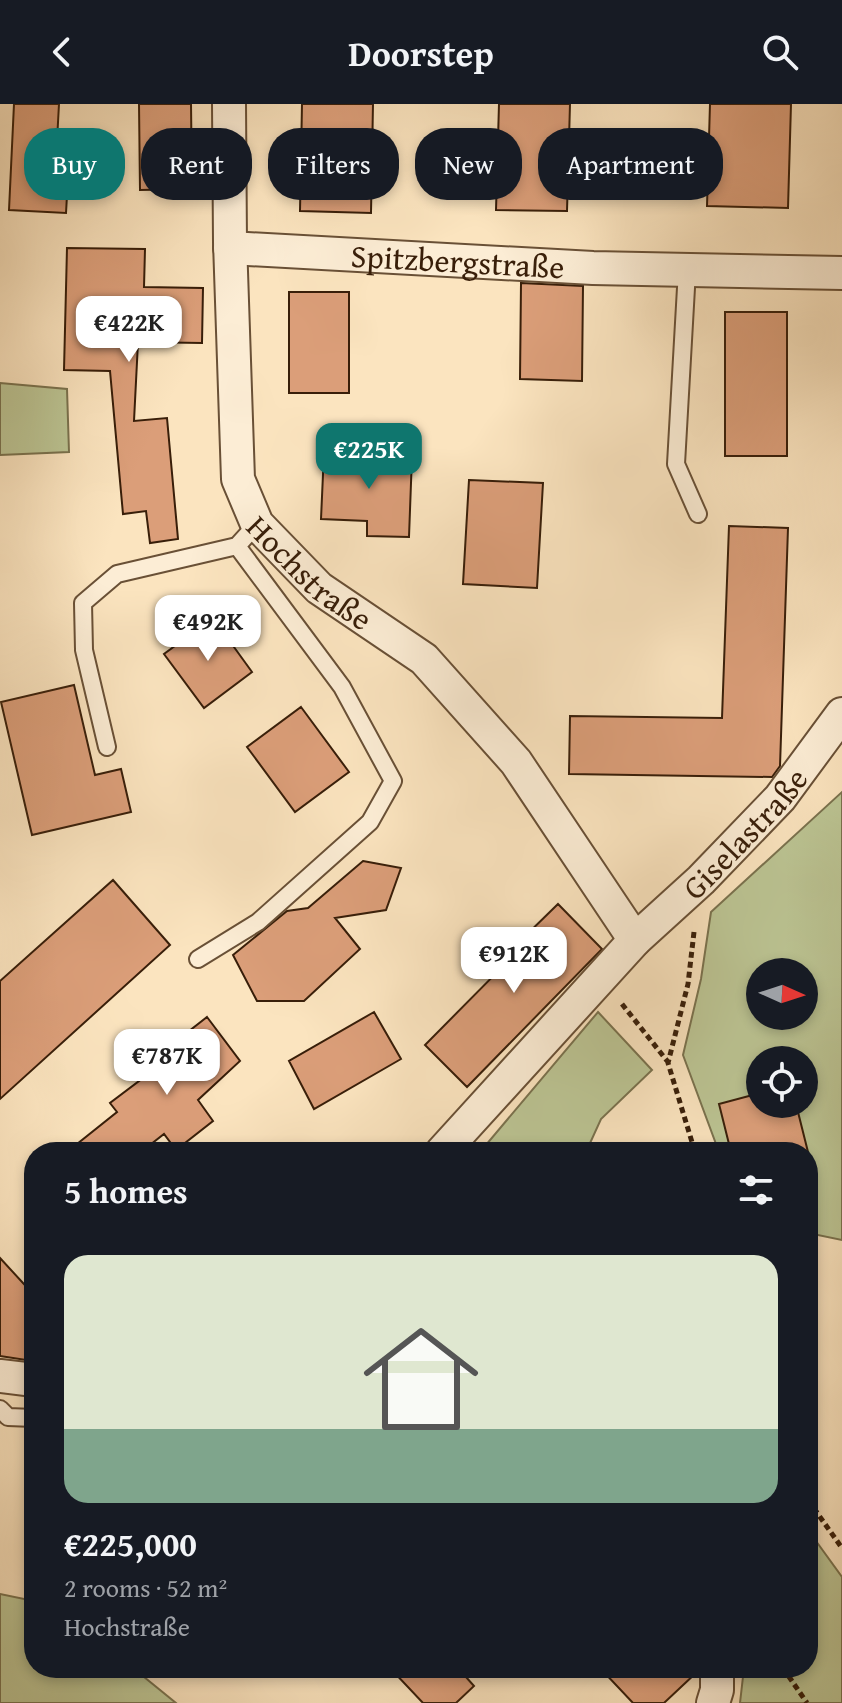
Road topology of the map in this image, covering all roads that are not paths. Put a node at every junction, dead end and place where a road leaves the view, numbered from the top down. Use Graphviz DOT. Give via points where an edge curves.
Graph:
graph roads {
  1 [pos="229,104"];
  2 [pos="230,248"];
  3 [pos="687,270"];
  4 [pos="842,273"];
  5 [pos="698,514"];
  6 [pos="247,535"];
  7 [pos="842,714"];
  8 [pos="107,747"];
  9 [pos="635,940"];
  10 [pos="198,959"];
  11 [pos="451,1142"];
  12 [pos="0,1376"];
  13 [pos="24,1379"];
  14 [pos="0,1409"];
  15 [pos="24,1418"];
  16 [pos="717,1678"];
  17 [pos="713,1703"];
  1 -- 2 [label="street, Hochstraße"];
  2 -- 3 [label="street, Spitzbergstraße"];
  2 -- 6 [label="street, Hochstraße" via="238,479"];
  3 -- 4 [label="street, Spitzbergstraße"];
  3 -- 5 [label="lane" via="676,464"];
  6 -- 8 [label="lane" via="117,574 83,603 84,650"];
  6 -- 9 [label="street, Hochstraße" via="424,659 516,762"];
  6 -- 10 [label="lane" via="342,687 393,781 370,822 258,922"];
  7 -- 9 [label="street, Giselastraße" via="780,798"];
  9 -- 11 [label="street, Giselastraße"];
  12 -- 13 [label="street"];
  14 -- 15 [label="lane" via="8,1417"];
  16 -- 17 [label="street"];
}
